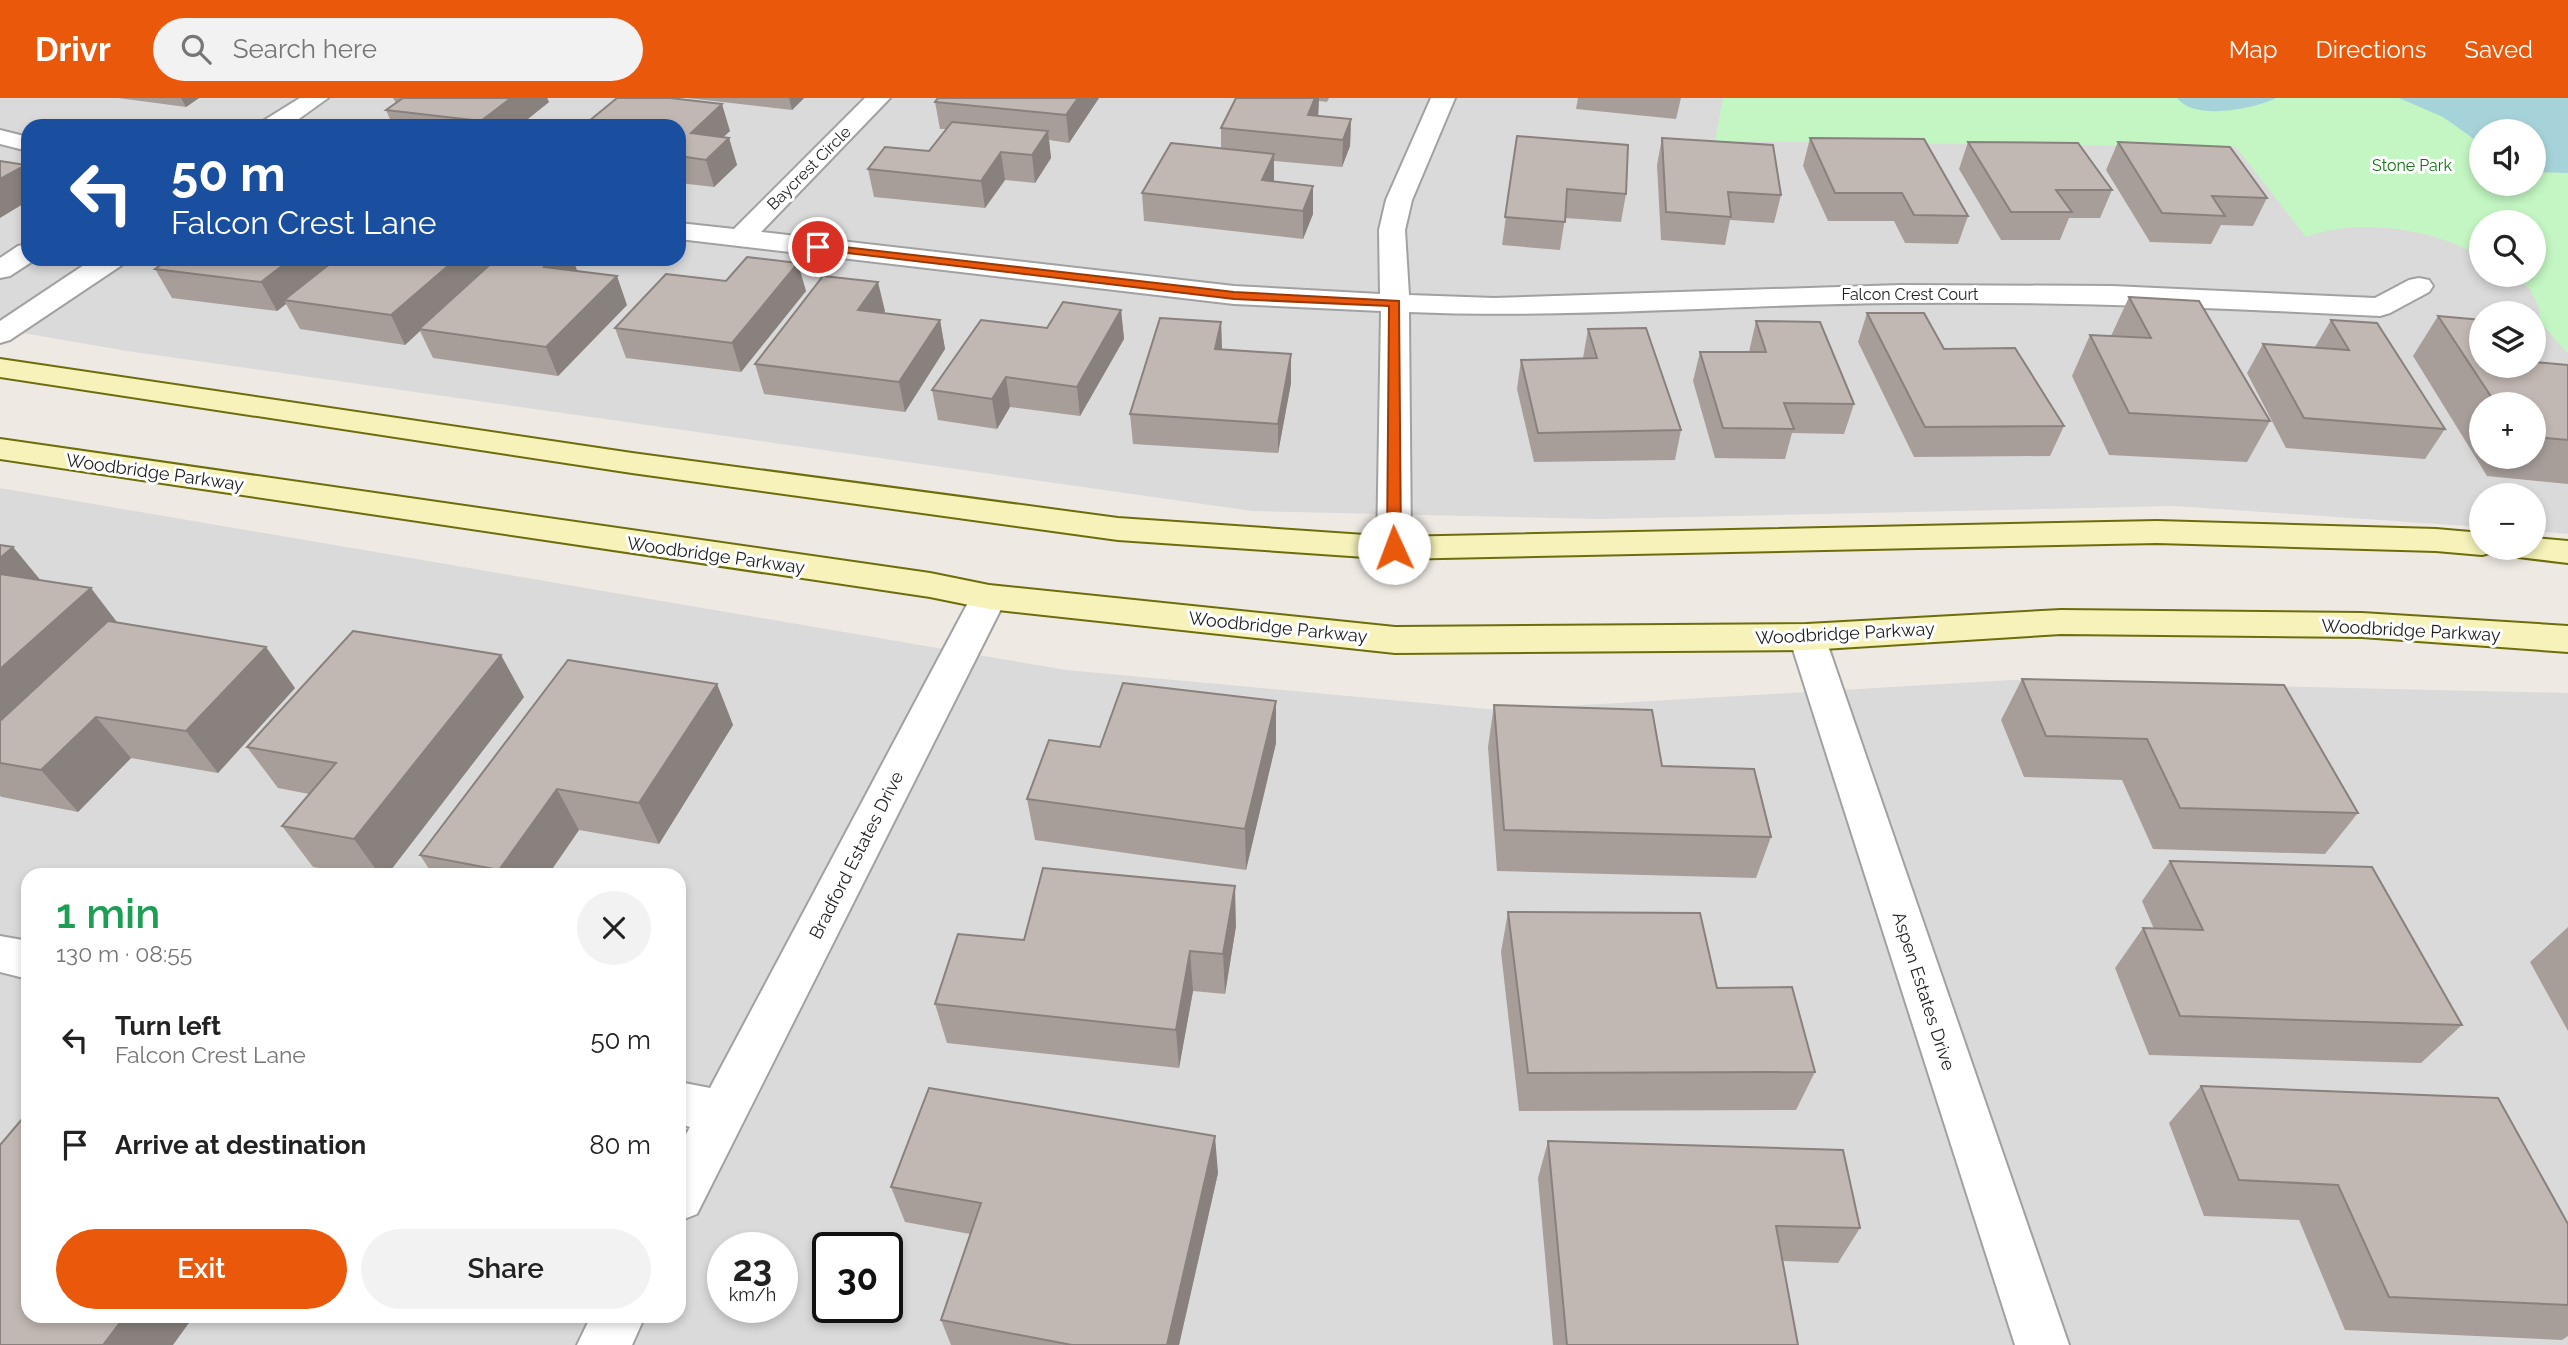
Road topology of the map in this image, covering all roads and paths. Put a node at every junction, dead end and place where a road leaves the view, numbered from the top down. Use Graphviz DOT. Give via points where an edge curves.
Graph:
graph roads {
  1 [pos="316,98"];
  2 [pos="878,98"];
  3 [pos="1443,98"];
  4 [pos="283,119"];
  5 [pos="0,137"];
  6 [pos="21,142"];
  7 [pos="686,232"];
  8 [pos="740,238"];
  9 [pos="21,256"];
  10 [pos="102,266"];
  11 [pos="0,270"];
  12 [pos="2419,286"];
  13 [pos="1395,303"];
  14 [pos="0,334"];
  15 [pos="0,368"];
  16 [pos="0,449"];
  17 [pos="2469,543"];
  18 [pos="1394,548"];
  19 [pos="2546,550"];
  20 [pos="2568,552"];
  21 [pos="989,597"];
  22 [pos="1807,637"];
  23 [pos="2568,639"];
  24 [pos="0,954"];
  25 [pos="21,958"];
  26 [pos="701,1108"];
  27 [pos="686,1169"];
  28 [pos="615,1323"];
  29 [pos="604,1345"];
  30 [pos="2042,1345"];
  1 -- 4 [label="street"];
  2 -- 8 [label="street, Baycrest Circle"];
  3 -- 13 [label="street" via="1399,200 1392,230"];
  5 -- 6 [label="street"];
  7 -- 8 [label="street, Falcon Crest Court"];
  8 -- 13 [label="street, Falcon Crest Court" via="1234,295"];
  9 -- 11 [label="street"];
  10 -- 14 [label="street"];
  12 -- 13 [label="street, Falcon Crest Court" via="2380,307 1982,294 1807,295 1494,307"];
  13 -- 18 [label="street"];
  15 -- 18 [label="main road" via="619,461 1118,529"];
  16 -- 21 [label="main road, Woodbridge Parkway"];
  17 -- 18 [label="main road" via="2157,532"];
  19 -- 20 [label="main road"];
  21 -- 22 [label="main road, Woodbridge Parkway" via="1395,640"];
  21 -- 26 [label="street, Bradford Estates Drive"];
  22 -- 23 [label="main road, Woodbridge Parkway" via="2061,622 2362,625"];
  22 -- 30 [label="street, Aspen Estates Drive"];
  24 -- 25 [label="street"];
  26 -- 27 [label="street, Bradford Estates Drive"];
  28 -- 29 [label="street"];
}
